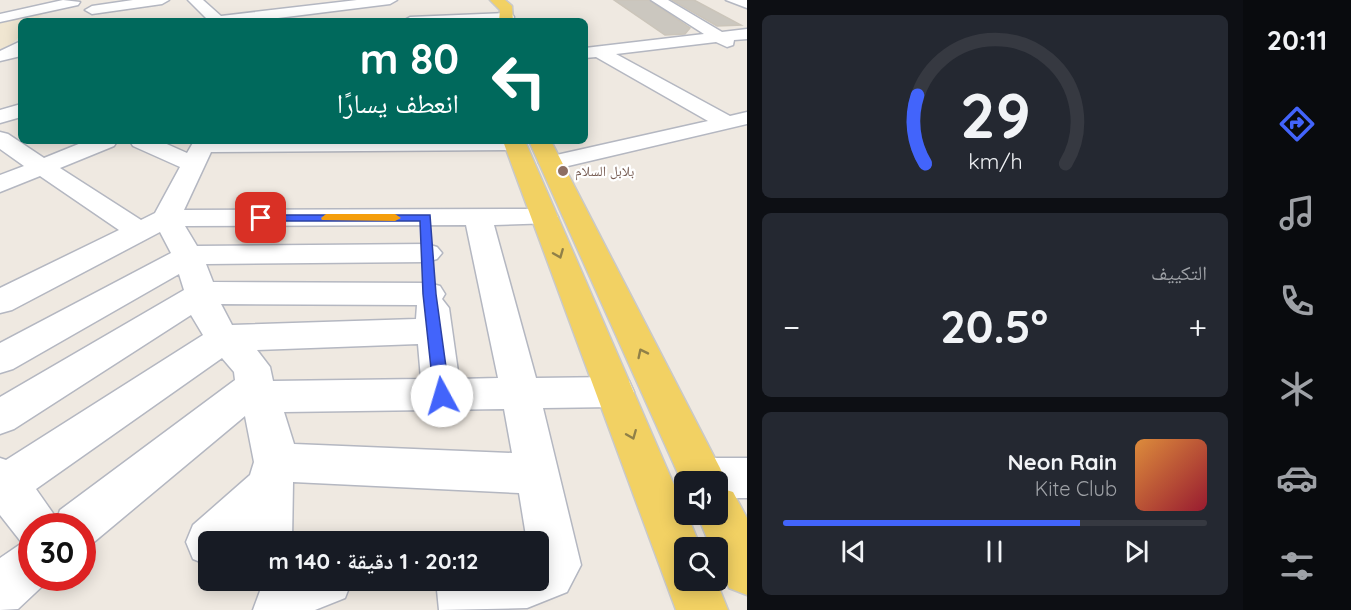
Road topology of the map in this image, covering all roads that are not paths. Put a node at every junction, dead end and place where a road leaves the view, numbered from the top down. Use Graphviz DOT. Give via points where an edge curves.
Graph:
graph roads {
  1 [pos="162,0"];
  2 [pos="195,0"];
  3 [pos="390,0"];
  4 [pos="498,0"];
  5 [pos="514,0"];
  6 [pos="658,0"];
  7 [pos="733,0"];
  8 [pos="68,2"];
  9 [pos="325,3"];
  10 [pos="747,4"];
  11 [pos="93,10"];
  12 [pos="0,18"];
  13 [pos="49,18"];
  14 [pos="105,18"];
  15 [pos="216,18"];
  16 [pos="237,18"];
  17 [pos="351,18"];
  18 [pos="511,18"];
  19 [pos="514,18"];
  20 [pos="747,34"];
  21 [pos="720,38"];
  22 [pos="738,49"];
  23 [pos="591,52"];
  24 [pos="18,111"];
  25 [pos="0,117"];
  26 [pos="736,120"];
  27 [pos="0,138"];
  28 [pos="588,139"];
  29 [pos="99,144"];
  30 [pos="161,144"];
  31 [pos="553,144"];
  32 [pos="530,147"];
  33 [pos="200,150"];
  34 [pos="43,167"];
  35 [pos="0,184"];
  36 [pos="544,217"];
  37 [pos="426,218"];
  38 [pos="478,218"];
  39 [pos="153,225"];
  40 [pos="427,253"];
  41 [pos="188,256"];
  42 [pos="202,293"];
  43 [pos="429,294"];
  44 [pos="0,302"];
  45 [pos="435,331"];
  46 [pos="225,338"];
  47 [pos="0,359"];
  48 [pos="256,391"];
  49 [pos="520,391"];
  50 [pos="615,392"];
  51 [pos="442,396"];
  52 [pos="0,417"];
  53 [pos="699,471"];
  54 [pos="537,474"];
  55 [pos="273,475"];
  56 [pos="747,478"];
  57 [pos="3,482"];
  58 [pos="728,483"];
  59 [pos="26,513"];
  60 [pos="94,513"];
  61 [pos="725,525"];
  62 [pos="219,531"];
  63 [pos="269,531"];
  64 [pos="674,541"];
  65 [pos="747,570"];
  66 [pos="18,576"];
  67 [pos="549,576"];
  68 [pos="0,591"];
  69 [pos="462,591"];
  70 [pos="694,591"];
  71 [pos="465,610"];
  72 [pos="702,610"];
  1 -- 11 [label="street"];
  2 -- 15 [label="street"];
  3 -- 9 [label="street"];
  4 -- 18 [label="main road"];
  5 -- 19 [label="main road" via="521,8"];
  6 -- 21 [label="street"];
  7 -- 10 [label="street"];
  8 -- 11 [label="street"];
  8 -- 12 [label="street"];
  8 -- 13 [label="street"];
  9 -- 16 [label="street"];
  9 -- 17 [label="street"];
  11 -- 14 [label="street"];
  20 -- 21 [label="street"];
  21 -- 22 [label="street"];
  21 -- 23 [label="street"];
  23 -- 26 [label="street"];
  24 -- 25 [label="street"];
  26 -- 28 [label="street"];
  27 -- 34 [label="street"];
  29 -- 34 [label="street"];
  30 -- 33 [label="street"];
  31 -- 32 [label="street"];
  32 -- 33 [label="street"];
  32 -- 36 [label="main road"];
  53 -- 32 [label="main road, one-way"];
  33 -- 39 [label="street"];
  34 -- 35 [label="street"];
  34 -- 39 [label="street"];
  36 -- 38 [label="street"];
  36 -- 50 [label="main road, one-way"];
  37 -- 38 [label="street"];
  37 -- 39 [label="street"];
  37 -- 40 [label="street"];
  38 -- 49 [label="street"];
  39 -- 41 [label="street"];
  39 -- 44 [label="street"];
  40 -- 41 [label="street"];
  40 -- 43 [label="street"];
  41 -- 42 [label="street"];
  41 -- 47 [label="street"];
  42 -- 43 [label="street"];
  42 -- 46 [label="street" via="209,317"];
  42 -- 52 [label="street"];
  43 -- 45 [label="street"];
  45 -- 46 [label="street"];
  45 -- 51 [label="street"];
  46 -- 48 [label="street" via="249,361"];
  46 -- 57 [label="street"];
  48 -- 51 [label="street"];
  48 -- 55 [label="street" via="271,433"];
  48 -- 60 [label="street"];
  49 -- 50 [label="street"];
  49 -- 51 [label="street"];
  49 -- 54 [label="street"];
  50 -- 64 [label="main road, one-way"];
  54 -- 55 [label="street"];
  54 -- 67 [label="street" via="555,550 556,566"];
  55 -- 62 [label="street"];
  55 -- 63 [label="street"];
  56 -- 58 [label="street"];
  57 -- 59 [label="street"];
  61 -- 65 [label="main road"];
  66 -- 68 [label="street"];
  69 -- 71 [label="street"];
  70 -- 72 [label="main road"];
}
